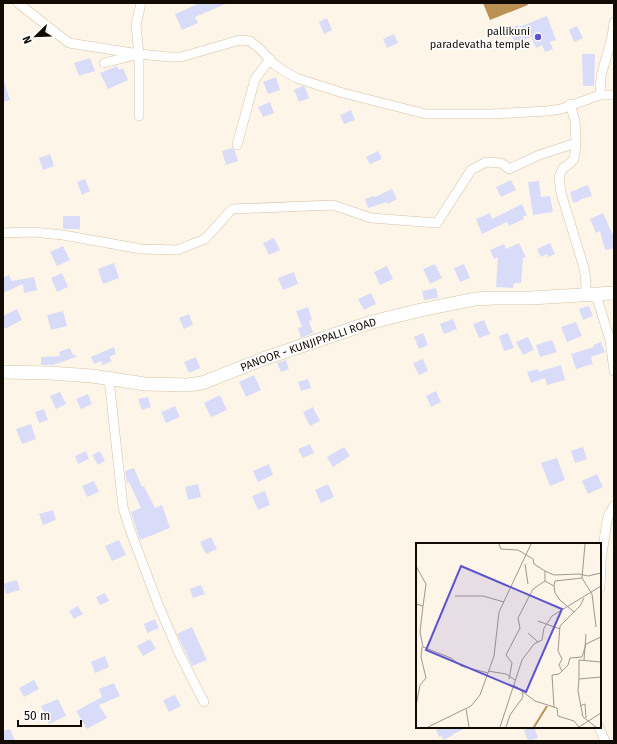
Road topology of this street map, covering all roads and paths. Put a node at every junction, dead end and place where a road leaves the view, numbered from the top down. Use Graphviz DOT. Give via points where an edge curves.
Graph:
graph roads {
  1 [pos="18,3"];
  2 [pos="141,3"];
  3 [pos="614,22"];
  4 [pos="613,36"];
  5 [pos="139,54"];
  6 [pos="270,59"];
  7 [pos="104,63"];
  8 [pos="600,95"];
  9 [pos="614,95"];
  10 [pos="570,104"];
  11 [pos="139,116"];
  12 [pos="576,142"];
  13 [pos="237,145"];
  14 [pos="3,233"];
  15 [pos="614,293"];
  16 [pos="591,295"];
  17 [pos="614,371"];
  18 [pos="3,372"];
  19 [pos="109,379"];
  20 [pos="614,506"];
  21 [pos="601,560"];
  22 [pos="204,702"];
  23 [pos="599,728"];
  24 [pos="605,741"];
  1 -- 5 [label="street" via="69,43"];
  2 -- 5 [label="street" via="136,25"];
  3 -- 4 [label="street"];
  4 -- 8 [label="street" via="601,76"];
  5 -- 6 [label="street" via="181,56 240,40 250,41"];
  5 -- 7 [label="street"];
  5 -- 11 [label="street"];
  6 -- 10 [label="street" via="296,78 426,114 547,111"];
  6 -- 13 [label="street" via="255,79"];
  8 -- 9 [label="street"];
  8 -- 10 [label="street"];
  10 -- 12 [label="street" via="575,121"];
  12 -- 14 [label="street" via="509,168 501,163 486,162 471,170 437,222 371,218 333,204 232,209 205,238 177,250 141,249 33,232"];
  12 -- 16 [label="street" via="574,159 563,168 559,177 561,193"];
  15 -- 16 [label="main road, PANOOR - KUNJIPPALLI ROAD"];
  16 -- 17 [label="street" via="610,340"];
  16 -- 19 [label="main road, PANOOR - KUNJIPPALLI ROAD" via="475,299 401,315 263,358 202,383 145,384"];
  18 -- 19 [label="main road, PANOOR - KUNJIPPALLI ROAD" via="50,373"];
  19 -- 22 [label="street" via="123,507 158,604"];
  20 -- 21 [label="street" via="607,521"];
  23 -- 24 [label="street"];
}
